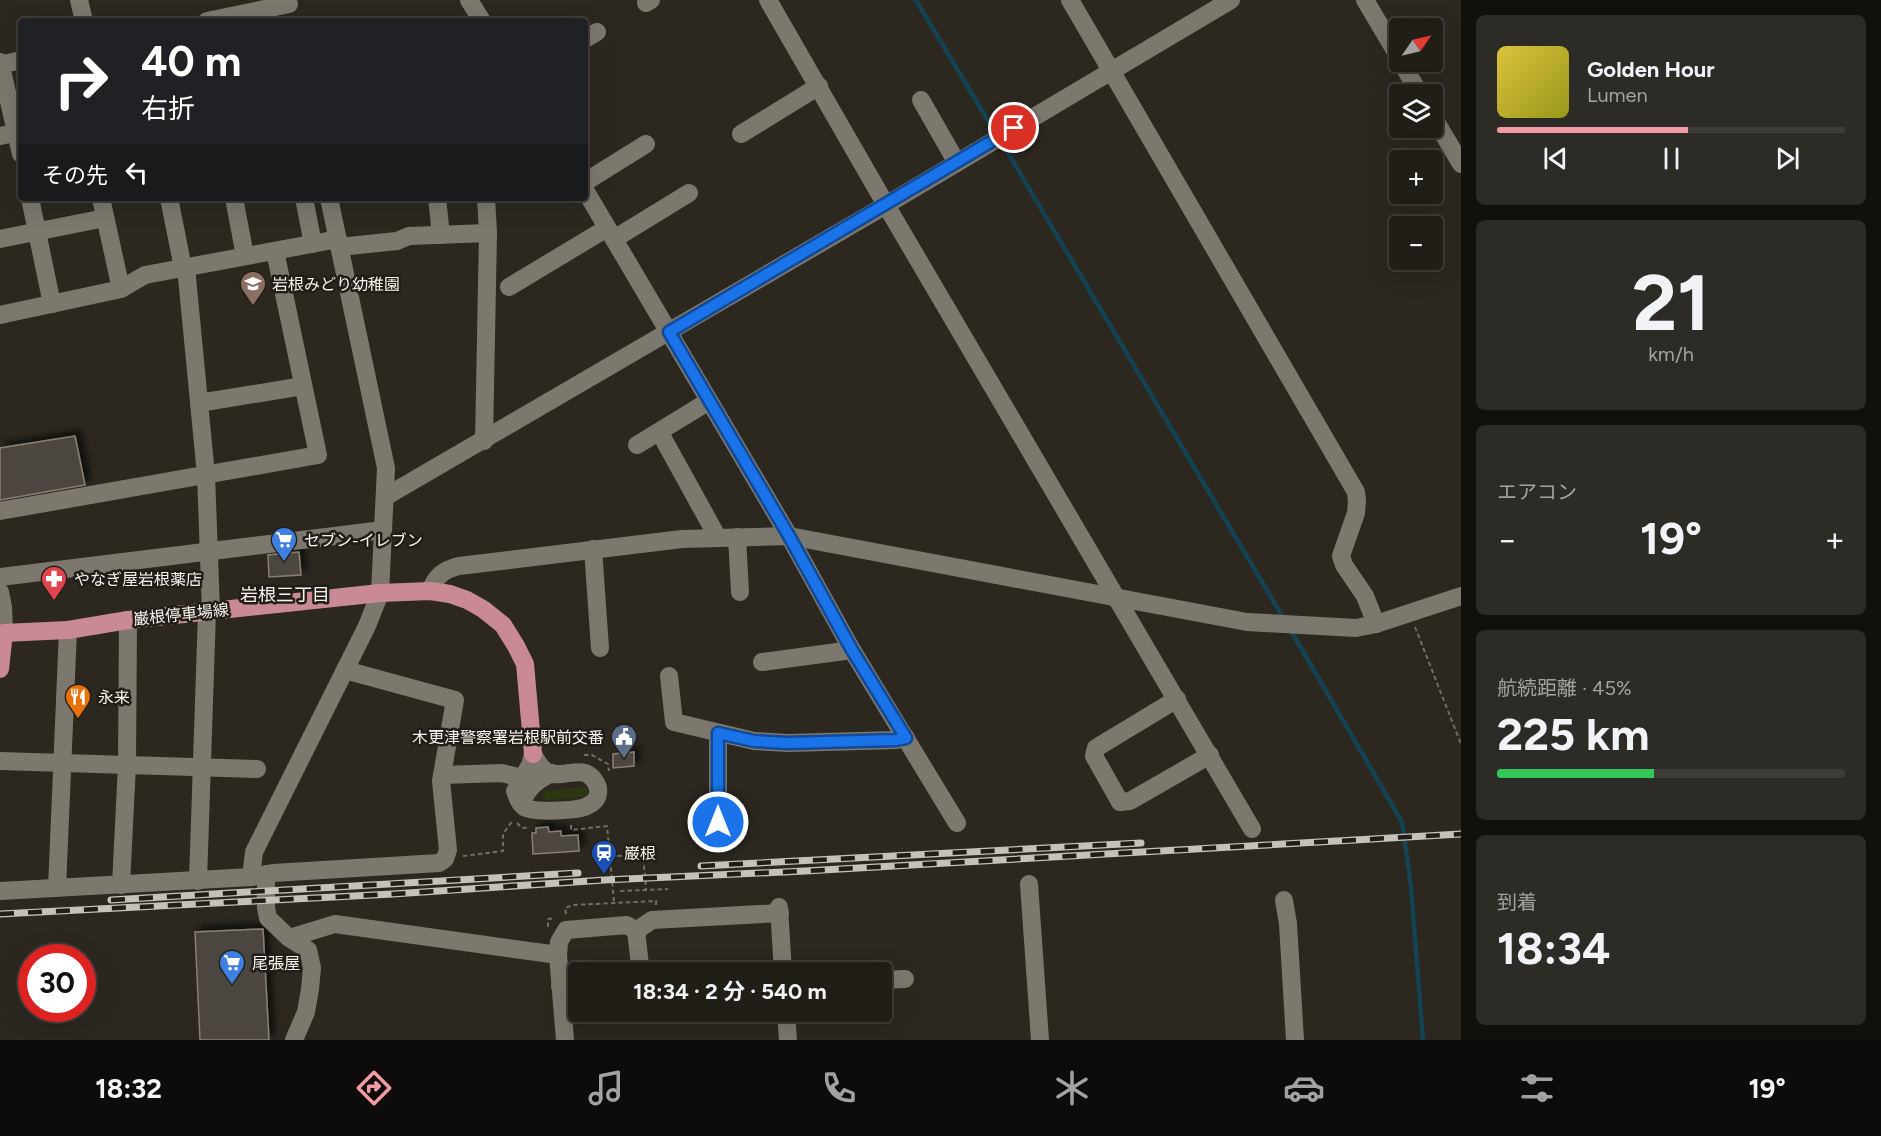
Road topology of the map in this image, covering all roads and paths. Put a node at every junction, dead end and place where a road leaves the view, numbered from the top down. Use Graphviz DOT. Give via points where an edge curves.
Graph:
graph roads {
  1 [pos="79,0"];
  2 [pos="768,0"];
  3 [pos="1070,0"];
  4 [pos="1231,0"];
  5 [pos="1365,0"];
  6 [pos="290,8"];
  7 [pos="264,10"];
  8 [pos="83,18"];
  9 [pos="223,18"];
  10 [pos="1389,41"];
  11 [pos="18,61"];
  12 [pos="0,64"];
  13 [pos="1111,70"];
  14 [pos="819,86"];
  15 [pos="921,100"];
  16 [pos="13,134"];
  17 [pos="741,134"];
  18 [pos="1443,134"];
  19 [pos="646,144"];
  20 [pos="957,163"];
  21 [pos="1461,164"];
  22 [pos="588,180"];
  23 [pos="689,193"];
  24 [pos="588,195"];
  25 [pos="31,201"];
  26 [pos="102,201"];
  27 [pos="171,201"];
  28 [pos="235,201"];
  29 [pos="305,201"];
  30 [pos="330,201"];
  31 [pos="437,201"];
  32 [pos="486,201"];
  33 [pos="886,205"];
  34 [pos="105,218"];
  35 [pos="37,232"];
  36 [pos="488,233"];
  37 [pos="611,233"];
  38 [pos="441,235"];
  39 [pos="0,239"];
  40 [pos="339,243"];
  41 [pos="314,244"];
  42 [pos="275,251"];
  43 [pos="245,256"];
  44 [pos="185,267"];
  45 [pos="509,287"];
  46 [pos="121,289"];
  47 [pos="52,304"];
  48 [pos="0,315"];
  49 [pos="669,332"];
  50 [pos="303,386"];
  51 [pos="709,401"];
  52 [pos="199,403"];
  53 [pos="660,432"];
  54 [pos="484,441"];
  55 [pos="637,445"];
  56 [pos="206,475"];
  57 [pos="385,497"];
  58 [pos="0,511"];
  59 [pos="383,530"];
  60 [pos="789,536"];
  61 [pos="737,537"];
  62 [pos="718,538"];
  63 [pos="593,549"];
  64 [pos="209,552"];
  65 [pos="0,577"];
  66 [pos="430,591"];
  67 [pos="0,592"];
  68 [pos="740,592"];
  69 [pos="380,593"];
  70 [pos="1461,596"];
  71 [pos="1118,598"];
  72 [pos="209,611"];
  73 [pos="1409,613"];
  74 [pos="128,620"];
  75 [pos="1376,624"];
  76 [pos="68,630"];
  77 [pos="4,633"];
  78 [pos="600,648"];
  79 [pos="852,650"];
  80 [pos="762,662"];
  81 [pos="0,669"];
  82 [pos="345,670"];
  83 [pos="669,676"];
  84 [pos="1177,699"];
  85 [pos="718,733"];
  86 [pos="906,738"];
  87 [pos="1461,744"];
  88 [pos="533,754"];
  89 [pos="1210,755"];
  90 [pos="0,761"];
  91 [pos="62,763"];
  92 [pos="127,765"];
  93 [pos="201,768"];
  94 [pos="257,769"];
  95 [pos="552,773"];
  96 [pos="442,775"];
  97 [pos="522,778"];
  98 [pos="517,812"];
  99 [pos="570,822"];
  100 [pos="718,822"];
  101 [pos="957,823"];
  102 [pos="1252,829"];
  103 [pos="617,856"];
  104 [pos="446,857"];
  105 [pos="259,876"];
  106 [pos="198,881"];
  107 [pos="1029,884"];
  108 [pos="121,885"];
  109 [pos="57,888"];
  110 [pos="646,889"];
  111 [pos="668,889"];
  112 [pos="0,891"];
  113 [pos="620,891"];
  114 [pos="1284,900"];
  115 [pos="647,901"];
  116 [pos="614,902"];
  117 [pos="566,916"];
  118 [pos="636,931"];
  119 [pos="289,938"];
  120 [pos="558,955"];
  121 [pos="640,962"];
  122 [pos="782,962"];
  123 [pos="905,979"];
  124 [pos="892,980"];
  125 [pos="568,985"];
  126 [pos="561,986"];
  127 [pos="787,1022"];
  128 [pos="294,1040"];
  129 [pos="565,1040"];
  130 [pos="788,1040"];
  131 [pos="1040,1040"];
  132 [pos="1295,1040"];
  1 -- 8 [label="street"];
  2 -- 14 [label="street"];
  3 -- 13 [label="street"];
  4 -- 13 [label="street"];
  5 -- 10 [label="street"];
  6 -- 7 [label="street"];
  7 -- 9 [label="street"];
  11 -- 12 [label="street"];
  12 -- 16 [label="street"];
  13 -- 20 [label="street"];
  13 -- 75 [label="street" via="1356,492 1356,513 1341,556 1365,596"];
  14 -- 17 [label="street"];
  14 -- 33 [label="street"];
  15 -- 20 [label="street"];
  18 -- 21 [label="street"];
  19 -- 22 [label="street"];
  20 -- 33 [label="street"];
  23 -- 37 [label="street"];
  24 -- 37 [label="street"];
  25 -- 35 [label="street"];
  26 -- 34 [label="street"];
  27 -- 44 [label="street"];
  28 -- 43 [label="street"];
  29 -- 41 [label="street"];
  30 -- 40 [label="street"];
  31 -- 38 [label="street"];
  32 -- 36 [label="street"];
  33 -- 49 [label="street"];
  33 -- 71 [label="street"];
  34 -- 35 [label="street"];
  34 -- 46 [label="street"];
  35 -- 39 [label="street"];
  35 -- 47 [label="street"];
  36 -- 38 [label="street"];
  36 -- 54 [label="street"];
  37 -- 45 [label="street"];
  37 -- 49 [label="street"];
  38 -- 40 [label="street"];
  40 -- 41 [label="street"];
  40 -- 57 [label="street" via="386,468"];
  41 -- 42 [label="street"];
  42 -- 43 [label="street"];
  42 -- 50 [label="street"];
  43 -- 44 [label="street"];
  44 -- 46 [label="street" via="145,275"];
  44 -- 52 [label="street"];
  46 -- 47 [label="street"];
  47 -- 48 [label="street"];
  49 -- 51 [label="street"];
  49 -- 54 [label="street"];
  50 -- 52 [label="street"];
  50 -- 56 [label="street" via="318,455"];
  51 -- 53 [label="street"];
  51 -- 60 [label="street"];
  52 -- 56 [label="street"];
  53 -- 55 [label="street"];
  53 -- 62 [label="street"];
  54 -- 57 [label="street"];
  56 -- 58 [label="street"];
  56 -- 64 [label="street"];
  57 -- 59 [label="street"];
  59 -- 64 [label="street"];
  59 -- 69 [label="street"];
  60 -- 61 [label="street"];
  60 -- 71 [label="street"];
  60 -- 79 [label="street"];
  61 -- 62 [label="street"];
  61 -- 68 [label="street"];
  62 -- 63 [label="street"];
  63 -- 66 [label="street" via="459,566 435,579"];
  63 -- 78 [label="street"];
  64 -- 65 [label="street"];
  64 -- 72 [label="street"];
  66 -- 69 [label="main road, 巌根停車場線"];
  66 -- 88 [label="main road, 巌根停車場線" via="450,594 483,609 503,626 516,646 525,664"];
  67 -- 77 [label="street"];
  69 -- 72 [label="main road, 巌根停車場線"];
  69 -- 82 [label="street"];
  70 -- 73 [label="street"];
  71 -- 75 [label="street" via="1247,622 1356,628"];
  71 -- 84 [label="street"];
  72 -- 74 [label="main road, 巌根停車場線"];
  72 -- 93 [label="street"];
  73 -- 75 [label="street"];
  73 -- 87 [label="path"];
  74 -- 76 [label="main road, 巌根停車場線"];
  74 -- 92 [label="street"];
  76 -- 77 [label="main road, 巌根停車場線"];
  76 -- 91 [label="street"];
  77 -- 81 [label="main road"];
  79 -- 80 [label="street"];
  79 -- 86 [label="street"];
  82 -- 96 [label="street" via="455,700"];
  82 -- 105 [label="street" via="254,852"];
  83 -- 85 [label="street" via="674,722"];
  84 -- 89 [label="street"];
  84 -- 89 [label="street" via="1096,748 1094,756 1120,802 1130,801"];
  85 -- 86 [label="street" via="788,743"];
  85 -- 100 [label="street"];
  86 -- 101 [label="street"];
  88 -- 95 [label="street" via="539,765"];
  88 -- 97 [label="street"];
  89 -- 102 [label="street"];
  90 -- 91 [label="street"];
  91 -- 92 [label="street"];
  91 -- 109 [label="street"];
  92 -- 93 [label="street"];
  92 -- 108 [label="street"];
  93 -- 94 [label="street"];
  93 -- 106 [label="street"];
  95 -- 98 [label="street" via="526,791"];
  95 -- 98 [label="street" via="582,771 592,776 599,794 583,808 525,808"];
  96 -- 97 [label="street" via="502,773"];
  96 -- 104 [label="street"];
  97 -- 98 [label="street" via="515,791"];
  98 -- 104 [label="path" via="502,834 503,851"];
  99 -- 116 [label="path" via="571,830 607,826"];
  103 -- 110 [label="path" via="643,854"];
  104 -- 105 [label="street" via="439,863"];
  105 -- 106 [label="street"];
  105 -- 119 [label="street" via="268,918"];
  106 -- 108 [label="street"];
  107 -- 131 [label="street"];
  108 -- 109 [label="street"];
  109 -- 112 [label="street"];
  110 -- 111 [label="path"];
  110 -- 113 [label="path"];
  114 -- 132 [label="street"];
  115 -- 116 [label="path"];
  116 -- 117 [label="path" via="573,905 565,908"];
  118 -- 120 [label="street" via="627,925 566,930 559,942"];
  118 -- 121 [label="street"];
  118 -- 122 [label="street" via="652,920 779,910"];
  119 -- 120 [label="street" via="335,924"];
  119 -- 128 [label="street" via="308,950 312,969 306,1012"];
  120 -- 126 [label="street"];
  123 -- 124 [label="street"];
  125 -- 126 [label="street"];
  126 -- 129 [label="street"];
  127 -- 130 [label="street"];
}
